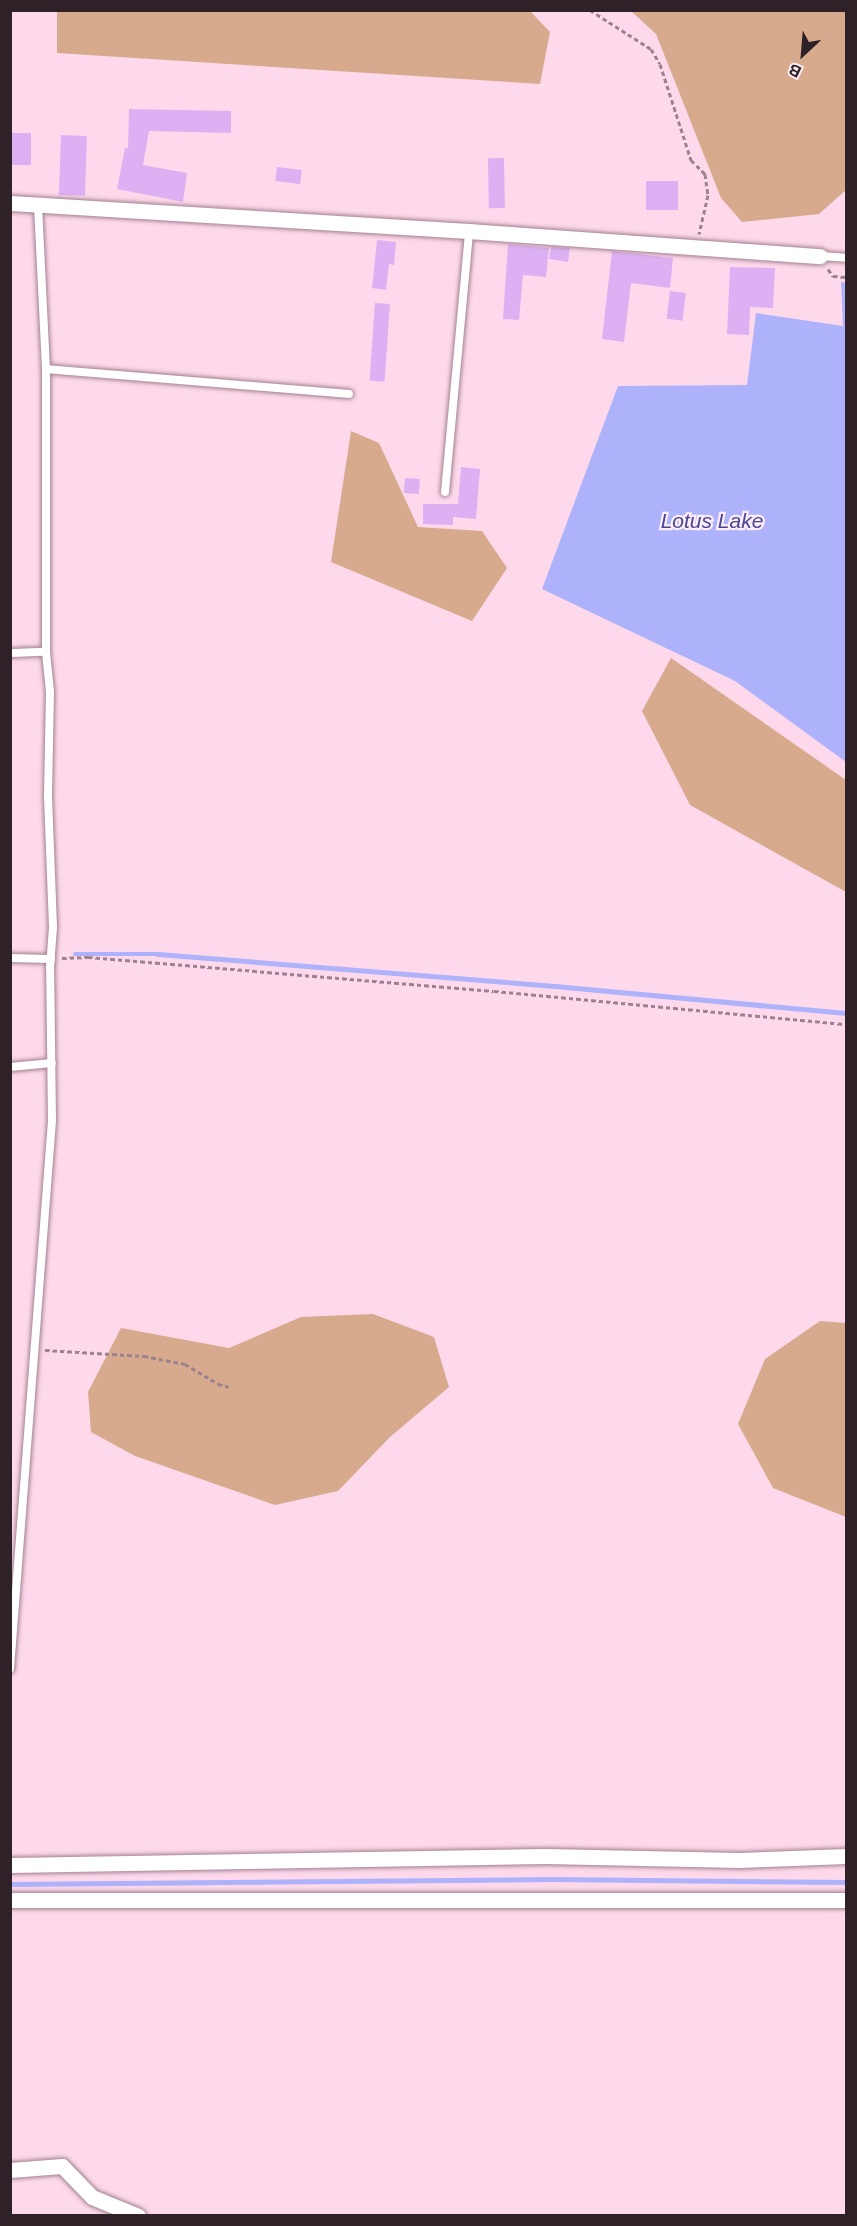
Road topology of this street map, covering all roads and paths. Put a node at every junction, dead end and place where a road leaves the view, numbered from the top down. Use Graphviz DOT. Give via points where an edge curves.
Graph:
graph roads {
  1 [pos="591,10"];
  2 [pos="10,203"];
  3 [pos="38,204"];
  4 [pos="469,231"];
  5 [pos="696,247"];
  6 [pos="820,256"];
  7 [pos="846,258"];
  8 [pos="46,369"];
  9 [pos="349,394"];
  10 [pos="445,492"];
  11 [pos="46,652"];
  12 [pos="10,653"];
  13 [pos="10,958"];
  14 [pos="51,959"];
  15 [pos="846,1024"];
  16 [pos="52,1063"];
  17 [pos="10,1067"];
  18 [pos="37,1349"];
  19 [pos="229,1387"];
  20 [pos="10,1669"];
  21 [pos="846,1856"];
  22 [pos="10,1865"];
  23 [pos="10,1900"];
  24 [pos="846,1900"];
  25 [pos="10,2169"];
  26 [pos="138,2216"];
  1 -- 5 [label="path" via="651,49 660,64 691,160 705,174 708,195"];
  2 -- 3 [label="street"];
  3 -- 4 [label="street"];
  3 -- 8 [label="lane"];
  4 -- 5 [label="street"];
  4 -- 10 [label="lane"];
  5 -- 6 [label="street"];
  6 -- 7 [label="lane"];
  8 -- 9 [label="lane"];
  8 -- 11 [label="lane"];
  11 -- 12 [label="lane"];
  11 -- 14 [label="lane" via="51,692"];
  13 -- 14 [label="lane"];
  14 -- 15 [label="path" via="88,957"];
  14 -- 16 [label="lane"];
  16 -- 17 [label="lane"];
  16 -- 18 [label="lane" via="52,1121"];
  18 -- 19 [label="path" via="144,1356 185,1364"];
  18 -- 20 [label="lane"];
  21 -- 22 [label="street" via="739,1860 546,1856"];
  23 -- 24 [label="street"];
  25 -- 26 [label="street" via="62,2166 92,2197"];
}
